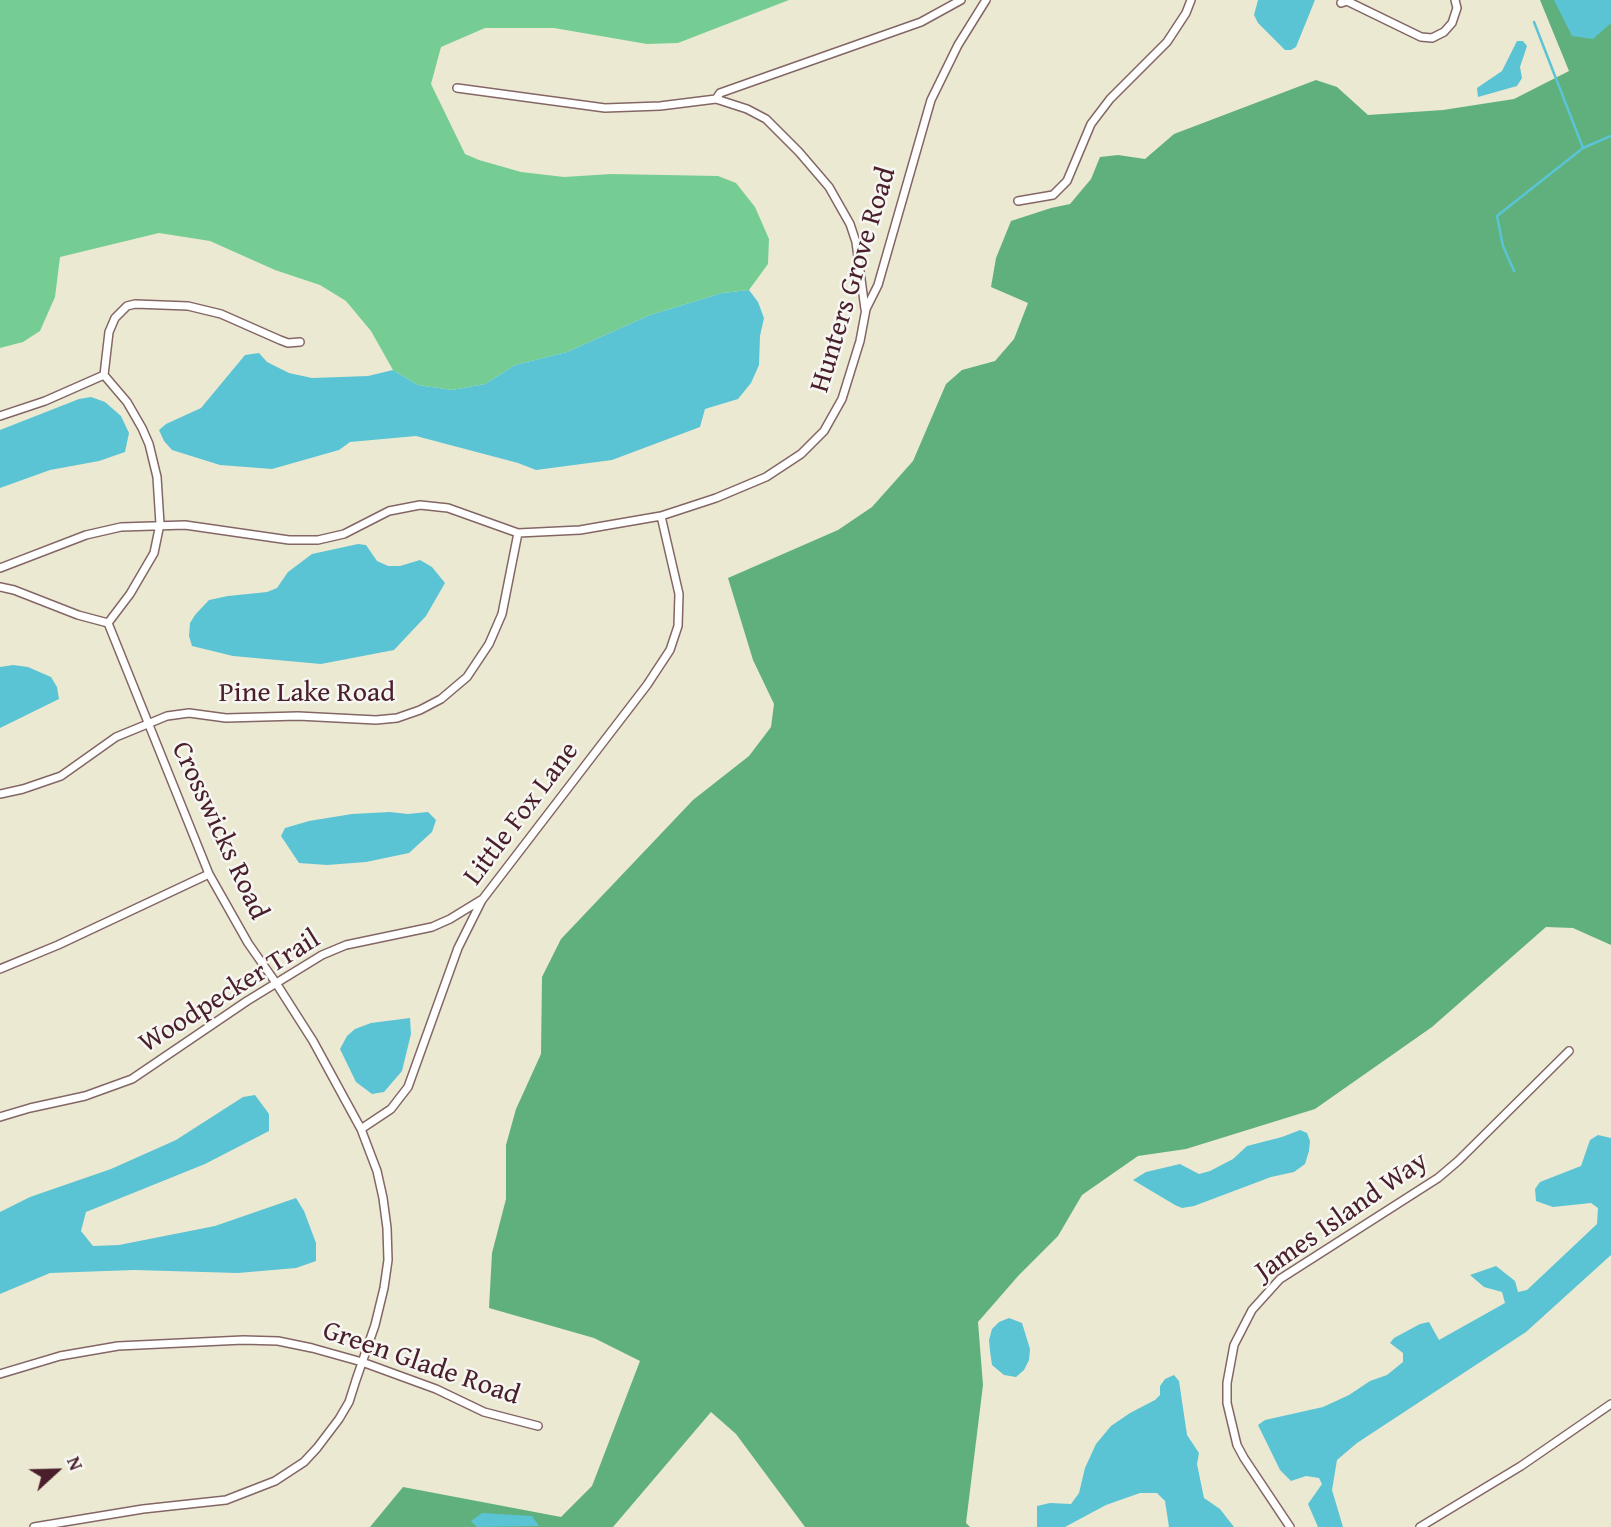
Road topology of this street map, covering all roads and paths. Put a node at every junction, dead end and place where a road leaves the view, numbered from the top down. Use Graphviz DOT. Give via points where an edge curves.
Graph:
graph roads {
  1 [pos="961,0"];
  2 [pos="986,0"];
  3 [pos="1191,0"];
  4 [pos="1455,0"];
  5 [pos="1341,3"];
  6 [pos="457,88"];
  7 [pos="716,99"];
  8 [pos="1018,201"];
  9 [pos="866,309"];
  10 [pos="300,342"];
  11 [pos="104,375"];
  12 [pos="0,416"];
  13 [pos="661,516"];
  14 [pos="160,524"];
  15 [pos="518,533"];
  16 [pos="0,568"];
  17 [pos="0,587"];
  18 [pos="108,623"];
  19 [pos="147,723"];
  20 [pos="0,794"];
  21 [pos="209,874"];
  22 [pos="482,900"];
  23 [pos="0,969"];
  24 [pos="276,983"];
  25 [pos="1569,1051"];
  26 [pos="0,1117"];
  27 [pos="361,1129"];
  28 [pos="362,1362"];
  29 [pos="0,1374"];
  30 [pos="1611,1404"];
  31 [pos="538,1426"];
  32 [pos="43,1526"];
  33 [pos="34,1527"];
  34 [pos="1290,1527"];
  35 [pos="1420,1527"];
  1 -- 7 [label="street" via="921,22 719,93"];
  2 -- 9 [label="street, Hunters Grove Road" via="931,100 878,285"];
  3 -- 8 [label="street" via="1167,42 1091,124 1067,181 1053,195"];
  4 -- 5 [label="street" via="1452,23 1432,37 1421,37 1347,1"];
  6 -- 7 [label="street" via="605,108"];
  7 -- 9 [label="street" via="766,119 829,187 856,242"];
  9 -- 13 [label="street, Hunters Grove Road" via="842,399 816,438 766,477"];
  10 -- 11 [label="street" via="288,343 221,314 188,306 135,304 115,318 107,340"];
  11 -- 12 [label="street"];
  11 -- 14 [label="street" via="127,402 149,444"];
  13 -- 15 [label="street, Hunters Grove Road" via="580,530"];
  13 -- 22 [label="street, Little Fox Lane" via="679,594 678,626 670,650"];
  14 -- 15 [label="street, Hunters Grove Road" via="318,540 344,534 389,511 432,505"];
  14 -- 16 [label="street, Hunters Grove Road" via="86,534"];
  14 -- 18 [label="street" via="155,553"];
  15 -- 19 [label="street, Pine Lake Road" via="502,614 489,644 467,677 420,710 376,720 226,718 190,713"];
  17 -- 18 [label="street"];
  18 -- 19 [label="street, Crosswicks Road"];
  19 -- 20 [label="street, Pine Lake Road" via="116,737 61,776"];
  19 -- 21 [label="street, Crosswicks Road"];
  21 -- 23 [label="street"];
  21 -- 24 [label="street, Crosswicks Road"];
  22 -- 24 [label="street, Woodpecker Trail" via="432,927 346,945"];
  22 -- 27 [label="street, Little Fox Lane" via="458,948 408,1087 391,1109"];
  24 -- 26 [label="street, Woodpecker Trail" via="132,1079"];
  24 -- 27 [label="street, Crosswicks Road"];
  25 -- 34 [label="street, James Island Way" via="1437,1179 1280,1279 1247,1318 1230,1359 1230,1422 1244,1458"];
  27 -- 28 [label="street, Crosswicks Road" via="383,1198 388,1260"];
  28 -- 29 [label="street, Green Glade Road" via="278,1341 243,1340 90,1350"];
  28 -- 31 [label="street, Green Glade Road" via="484,1412"];
  28 -- 32 [label="street, Crosswicks Road" via="349,1402 329,1434 304,1462 275,1481 226,1500"];
  30 -- 35 [label="street"];
  32 -- 33 [label="street, Crosswicks Road"];
}
